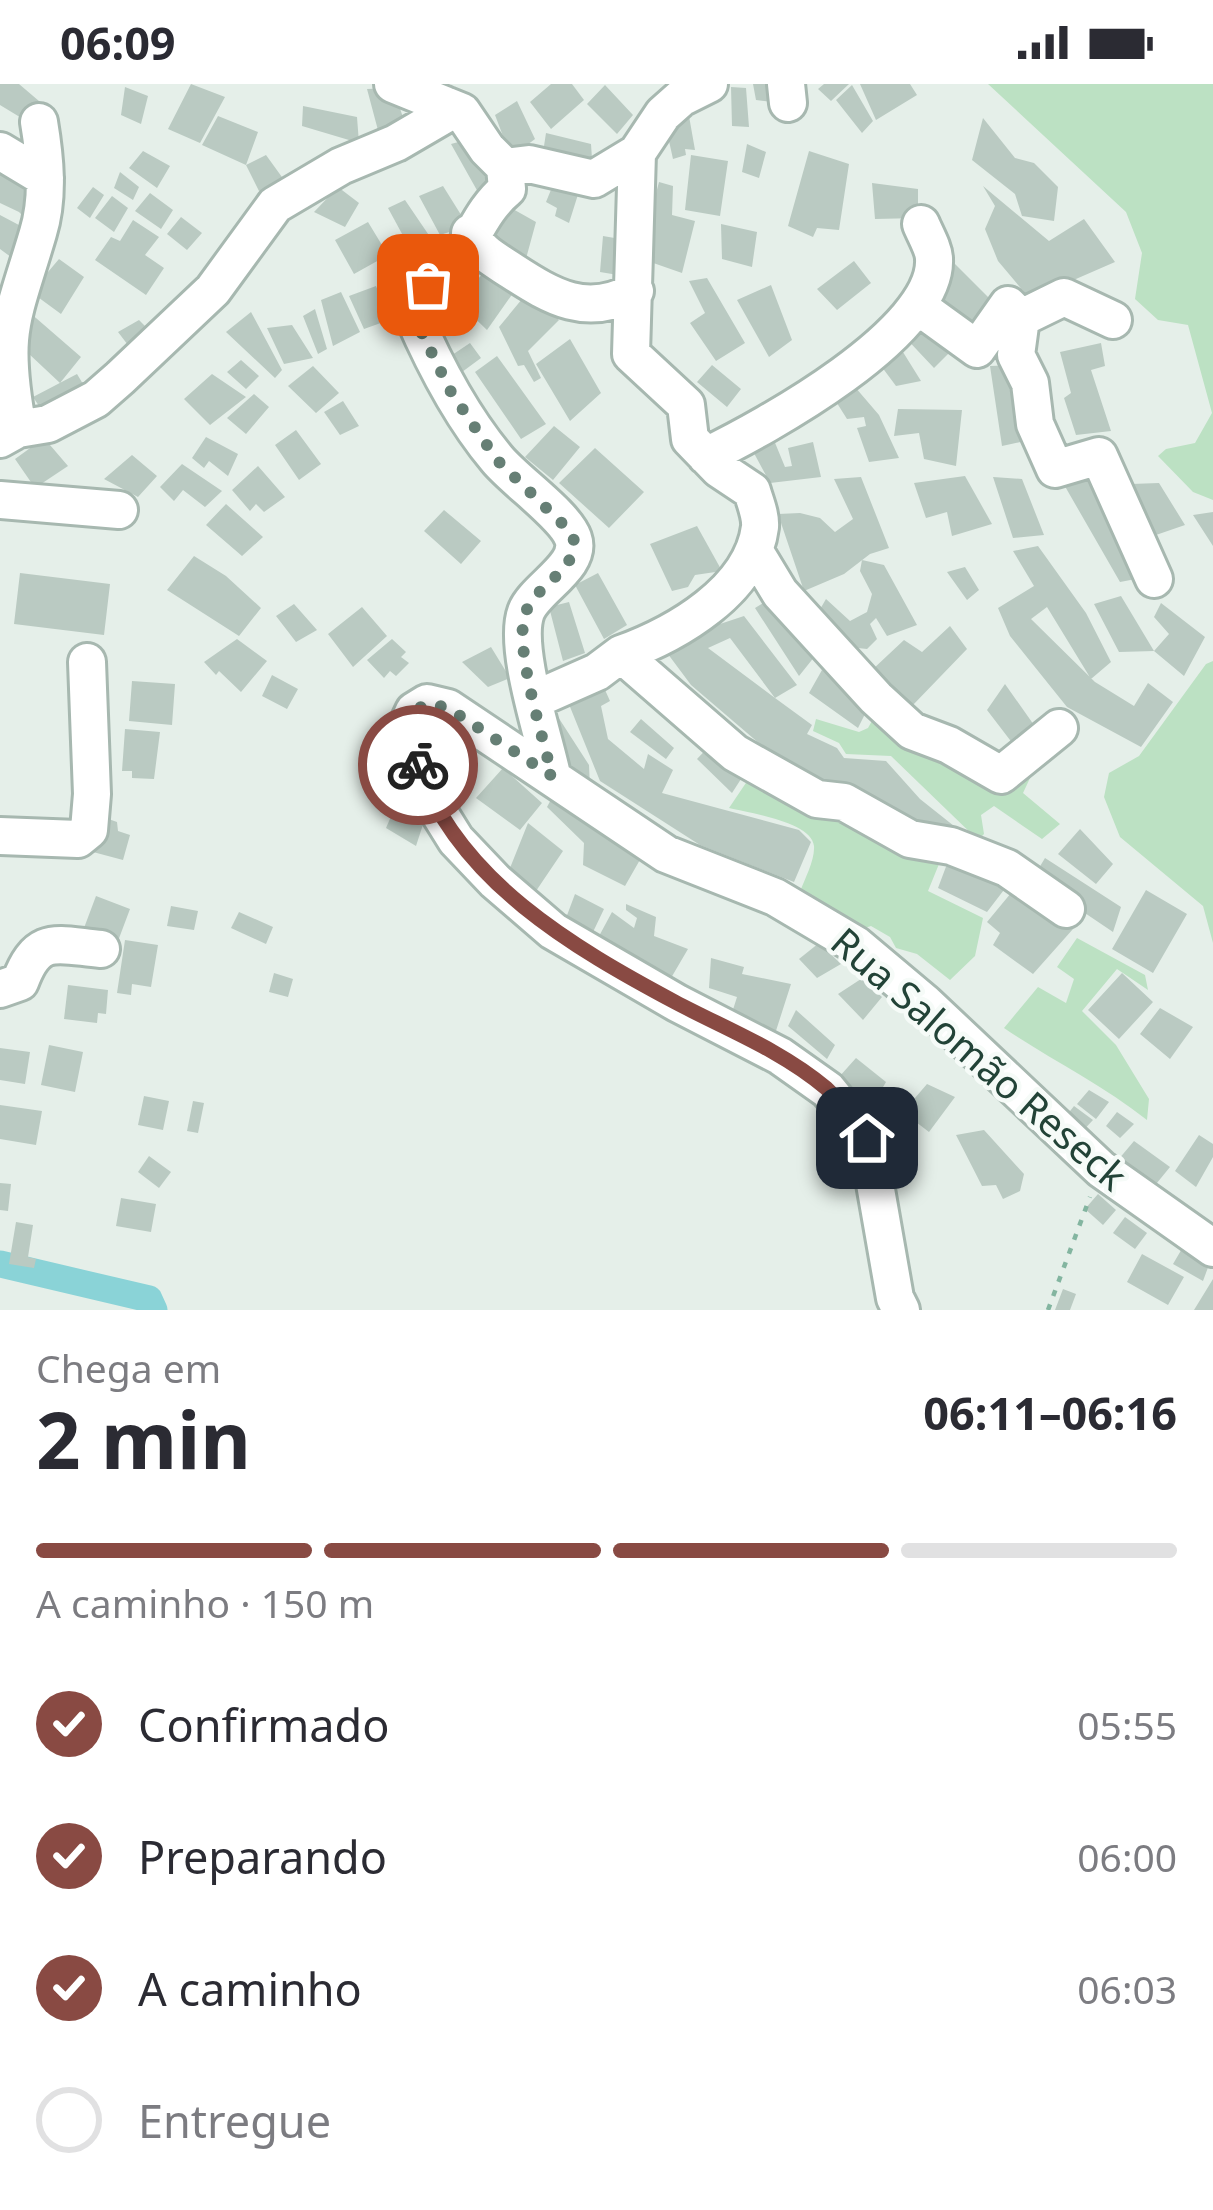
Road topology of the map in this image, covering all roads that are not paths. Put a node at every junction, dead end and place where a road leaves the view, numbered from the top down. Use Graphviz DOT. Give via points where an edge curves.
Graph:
graph roads {
  1 [pos="393,84"];
  2 [pos="709,84"];
  3 [pos="445,105"];
  4 [pos="39,122"];
  5 [pos="0,151"];
  6 [pos="637,152"];
  7 [pos="505,167"];
  8 [pos="45,178"];
  9 [pos="921,224"];
  10 [pos="470,233"];
  11 [pos="635,291"];
  12 [pos="919,307"];
  13 [pos="1021,318"];
  14 [pos="1112,320"];
  15 [pos="9,434"];
  16 [pos="706,456"];
  17 [pos="0,500"];
  18 [pos="119,510"];
  19 [pos="754,550"];
  20 [pos="1154,579"];
  21 [pos="621,654"];
  22 [pos="87,662"];
  23 [pos="536,699"];
  24 [pos="1059,728"];
  25 [pos="552,776"];
  26 [pos="0,836"];
  27 [pos="1066,909"];
  28 [pos="101,949"];
  29 [pos="0,988"];
  30 [pos="1213,1248"];
  31 [pos="901,1310"];
  1 -- 3 [label="street"];
  2 -- 6 [label="street" via="663,114"];
  3 -- 7 [label="street" via="462,112"];
  3 -- 15 [label="street" via="444,115 412,134 275,205 214,290 96,398"];
  4 -- 8 [label="street"];
  5 -- 8 [label="street"];
  6 -- 7 [label="street" via="594,179 529,164"];
  6 -- 11 [label="street"];
  7 -- 10 [label="street" via="507,189"];
  8 -- 15 [label="street" via="40,228 3,327"];
  9 -- 12 [label="street" via="934,260"];
  10 -- 11 [label="street" via="478,249 557,300 595,304"];
  10 -- 23 [label="street" via="451,268 416,300 413,315 469,423 576,544 524,616"];
  11 -- 16 [label="street" via="631,354 686,405 690,439"];
  12 -- 13 [label="street" via="977,349 1008,305"];
  12 -- 16 [label="street" via="831,386"];
  13 -- 14 [label="street" via="1064,297"];
  13 -- 20 [label="street" via="1016,355 1055,469 1099,456"];
  16 -- 19 [label="street" via="752,491 761,522"];
  17 -- 18 [label="street"];
  19 -- 21 [label="street" via="745,571 690,620"];
  19 -- 24 [label="street" via="780,592 912,731 1000,775"];
  21 -- 23 [label="street"];
  21 -- 27 [label="street" via="735,753 910,839 1007,868"];
  22 -- 26 [label="street" via="88,830 78,839"];
  23 -- 25 [label="street"];
  25 -- 30 [label="street, Rua Salomão Reseck" via="666,854 775,897 856,945 1101,1169"];
  25 -- 31 [label="street, Rua Salomão Reseck" via="448,708 428,703 407,726 428,795 495,881 554,931 828,1090 867,1138"];
  28 -- 29 [label="street" via="48,944 29,957 20,982"];
}
